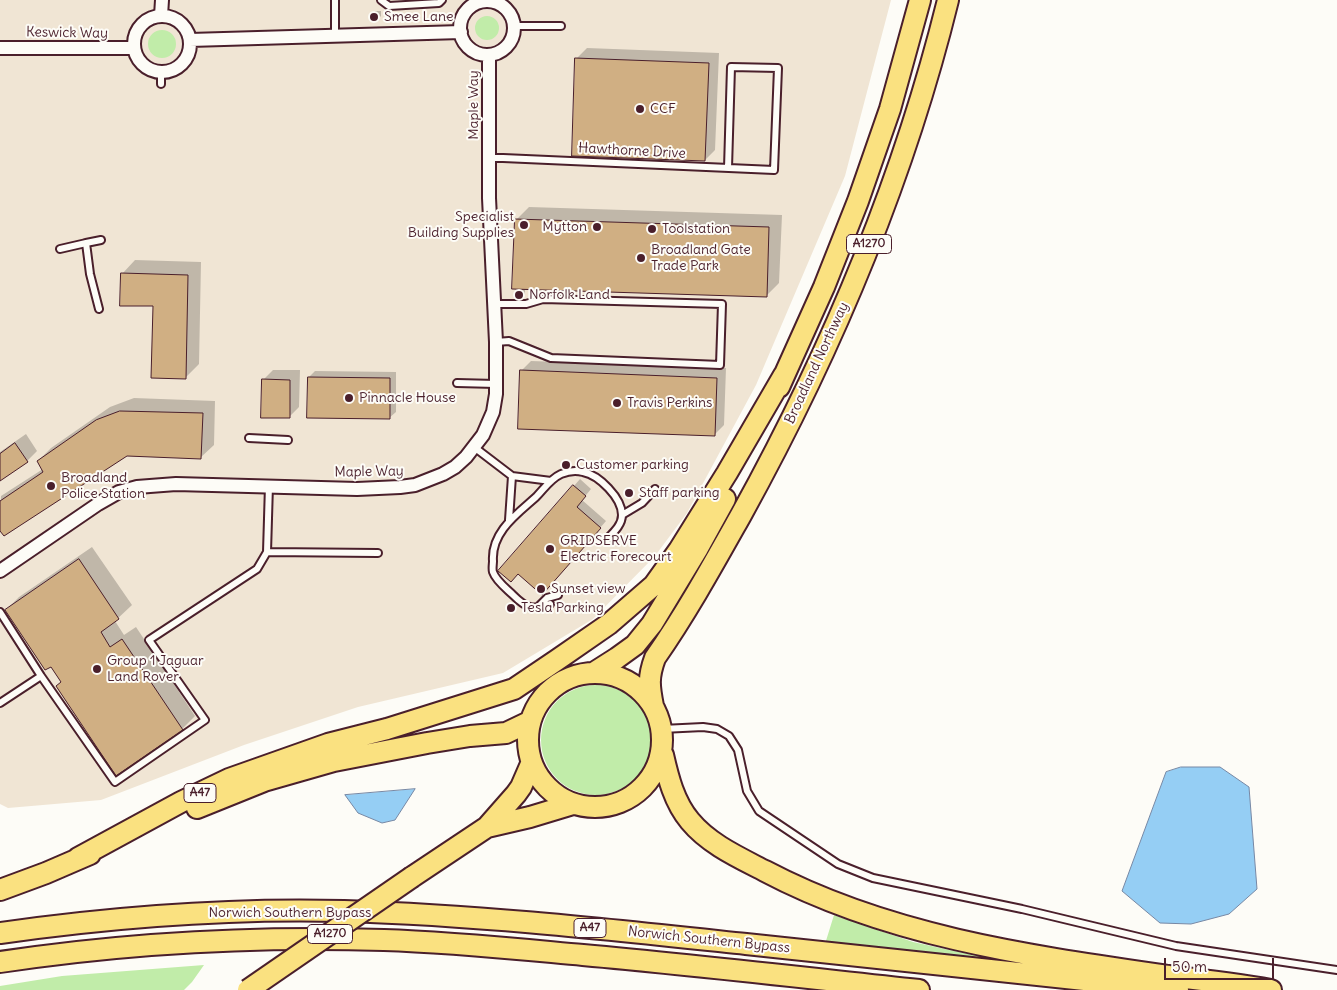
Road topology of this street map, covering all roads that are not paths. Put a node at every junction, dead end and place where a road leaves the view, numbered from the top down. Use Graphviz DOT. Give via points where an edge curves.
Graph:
graph roads {
  1 [pos="162,0"];
  2 [pos="335,0"];
  3 [pos="382,0"];
  4 [pos="442,0"];
  5 [pos="920,0"];
  6 [pos="948,0"];
  7 [pos="483,1"];
  8 [pos="161,16"];
  9 [pos="514,26"];
  10 [pos="561,26"];
  11 [pos="460,32"];
  12 [pos="336,36"];
  13 [pos="190,40"];
  14 [pos="0,48"];
  15 [pos="134,48"];
  16 [pos="489,55"];
  17 [pos="489,158"];
  18 [pos="728,168"];
  19 [pos="101,240"];
  20 [pos="86,243"];
  21 [pos="60,249"];
  22 [pos="493,304"];
  23 [pos="99,309"];
  24 [pos="496,342"];
  25 [pos="784,375"];
  26 [pos="456,383"];
  27 [pos="496,384"];
  28 [pos="249,438"];
  29 [pos="288,440"];
  30 [pos="474,447"];
  31 [pos="512,476"];
  32 [pos="551,481"];
  33 [pos="269,485"];
  34 [pos="655,489"];
  35 [pos="622,515"];
  36 [pos="509,520"];
  37 [pos="609,537"];
  38 [pos="267,552"];
  39 [pos="378,553"];
  40 [pos="0,571"];
  41 [pos="558,595"];
  42 [pos="550,604"];
  43 [pos="536,608"];
  44 [pos="0,612"];
  45 [pos="594,672"];
  46 [pos="41,676"];
  47 [pos="0,704"];
  48 [pos="653,706"];
  49 [pos="529,722"];
  50 [pos="662,729"];
  51 [pos="663,754"];
  52 [pos="531,764"];
  53 [pos="572,804"];
  54 [pos="487,828"];
  55 [pos="78,858"];
  56 [pos="0,890"];
  57 [pos="0,933"];
  58 [pos="0,962"];
  59 [pos="1337,970"];
  60 [pos="248,990"];
  61 [pos="919,990"];
  62 [pos="1178,990"];
  63 [pos="1271,990"];
  1 -- 8 [label="street"];
  2 -- 12 [label="lane"];
  3 -- 4 [label="lane" via="389,6 439,3"];
  5 -- 25 [label="highway, Broadland Northway / A1270" via="890,109 858,201"];
  6 -- 48 [label="highway, Broadland Northway / A1270" via="939,40 907,139 840,315 762,477 655,658 648,684"];
  7 -- 9 [label="street" via="507,10"];
  7 -- 11 [label="street" via="466,12"];
  8 -- 13 [label="street" via="182,24"];
  8 -- 15 [label="street" via="142,24 134,40"];
  9 -- 10 [label="lane"];
  9 -- 16 [label="street" via="514,35 505,49"];
  11 -- 12 [label="street"];
  11 -- 16 [label="street" via="470,49"];
  12 -- 13 [label="street"];
  13 -- 15 [label="street" via="186,59 161,78 143,65"];
  14 -- 15 [label="street, Keswick Way"];
  16 -- 17 [label="street, Maple Way"];
  17 -- 18 [label="lane, Hawthorne Drive"];
  17 -- 22 [label="street, Maple Way"];
  18 -- 18 [label="lane, Hawthorne Drive" via="774,170 778,68 730,67"];
  19 -- 20 [label="lane"];
  20 -- 21 [label="lane"];
  20 -- 23 [label="lane"];
  22 -- 24 [label="street, Maple Way"];
  22 -- 24 [label="lane" via="526,304 543,299 722,304 720,365 551,358 509,341"];
  24 -- 27 [label="street, Maple Way"];
  25 -- 45 [label="highway, Broadland Northway / A1270" via="746,462 652,624 635,645"];
  25 -- 55 [label="highway, A47" via="679,550 654,585 609,624 514,690 328,744 229,779"];
  26 -- 27 [label="lane"];
  27 -- 30 [label="street, Maple Way" via="493,412"];
  28 -- 29 [label="lane"];
  30 -- 31 [label="lane"];
  30 -- 33 [label="street, Maple Way" via="455,467 415,485 365,488"];
  31 -- 32 [label="lane"];
  31 -- 36 [label="lane"];
  32 -- 35 [label="lane" via="572,471 585,472 611,490"];
  32 -- 36 [label="lane"];
  33 -- 38 [label="lane"];
  33 -- 40 [label="street, Maple Way" via="176,484 119,492"];
  34 -- 35 [label="lane" via="642,503"];
  35 -- 37 [label="lane" via="619,526"];
  36 -- 43 [label="lane" via="492,554 494,572 520,601"];
  38 -- 39 [label="lane"];
  38 -- 46 [label="lane" via="257,569 149,640 205,720 115,782"];
  41 -- 43 [label="lane" via="547,598"];
  42 -- 43 [label="lane"];
  44 -- 46 [label="lane"];
  45 -- 48 [label="highway" via="618,676 638,688"];
  45 -- 49 [label="highway" via="573,676 553,686"];
  46 -- 47 [label="lane"];
  48 -- 50 [label="highway"];
  49 -- 52 [label="highway" via="527,736"];
  49 -- 55 [label="highway, A47" via="506,733 392,749 264,781"];
  50 -- 51 [label="highway"];
  50 -- 59 [label="lane" via="703,726 729,736 738,750 747,791 759,811 838,864 873,878 1176,946"];
  51 -- 53 [label="highway" via="652,776 625,800 590,808"];
  51 -- 63 [label="highway" via="675,796 688,819 700,831 736,856 835,904 958,941"];
  52 -- 53 [label="highway" via="548,788"];
  52 -- 54 [label="highway, A1270" via="521,787"];
  53 -- 54 [label="highway, A1270"];
  54 -- 60 [label="highway, A1270, bridge"];
  55 -- 56 [label="highway, A47"];
  57 -- 62 [label="highway, Norwich Southern Bypass / A47" via="175,915 343,911 610,930"];
  58 -- 61 [label="highway, Norwich Southern Bypass / A47" via="138,946 255,940 384,940 640,960"];
}
